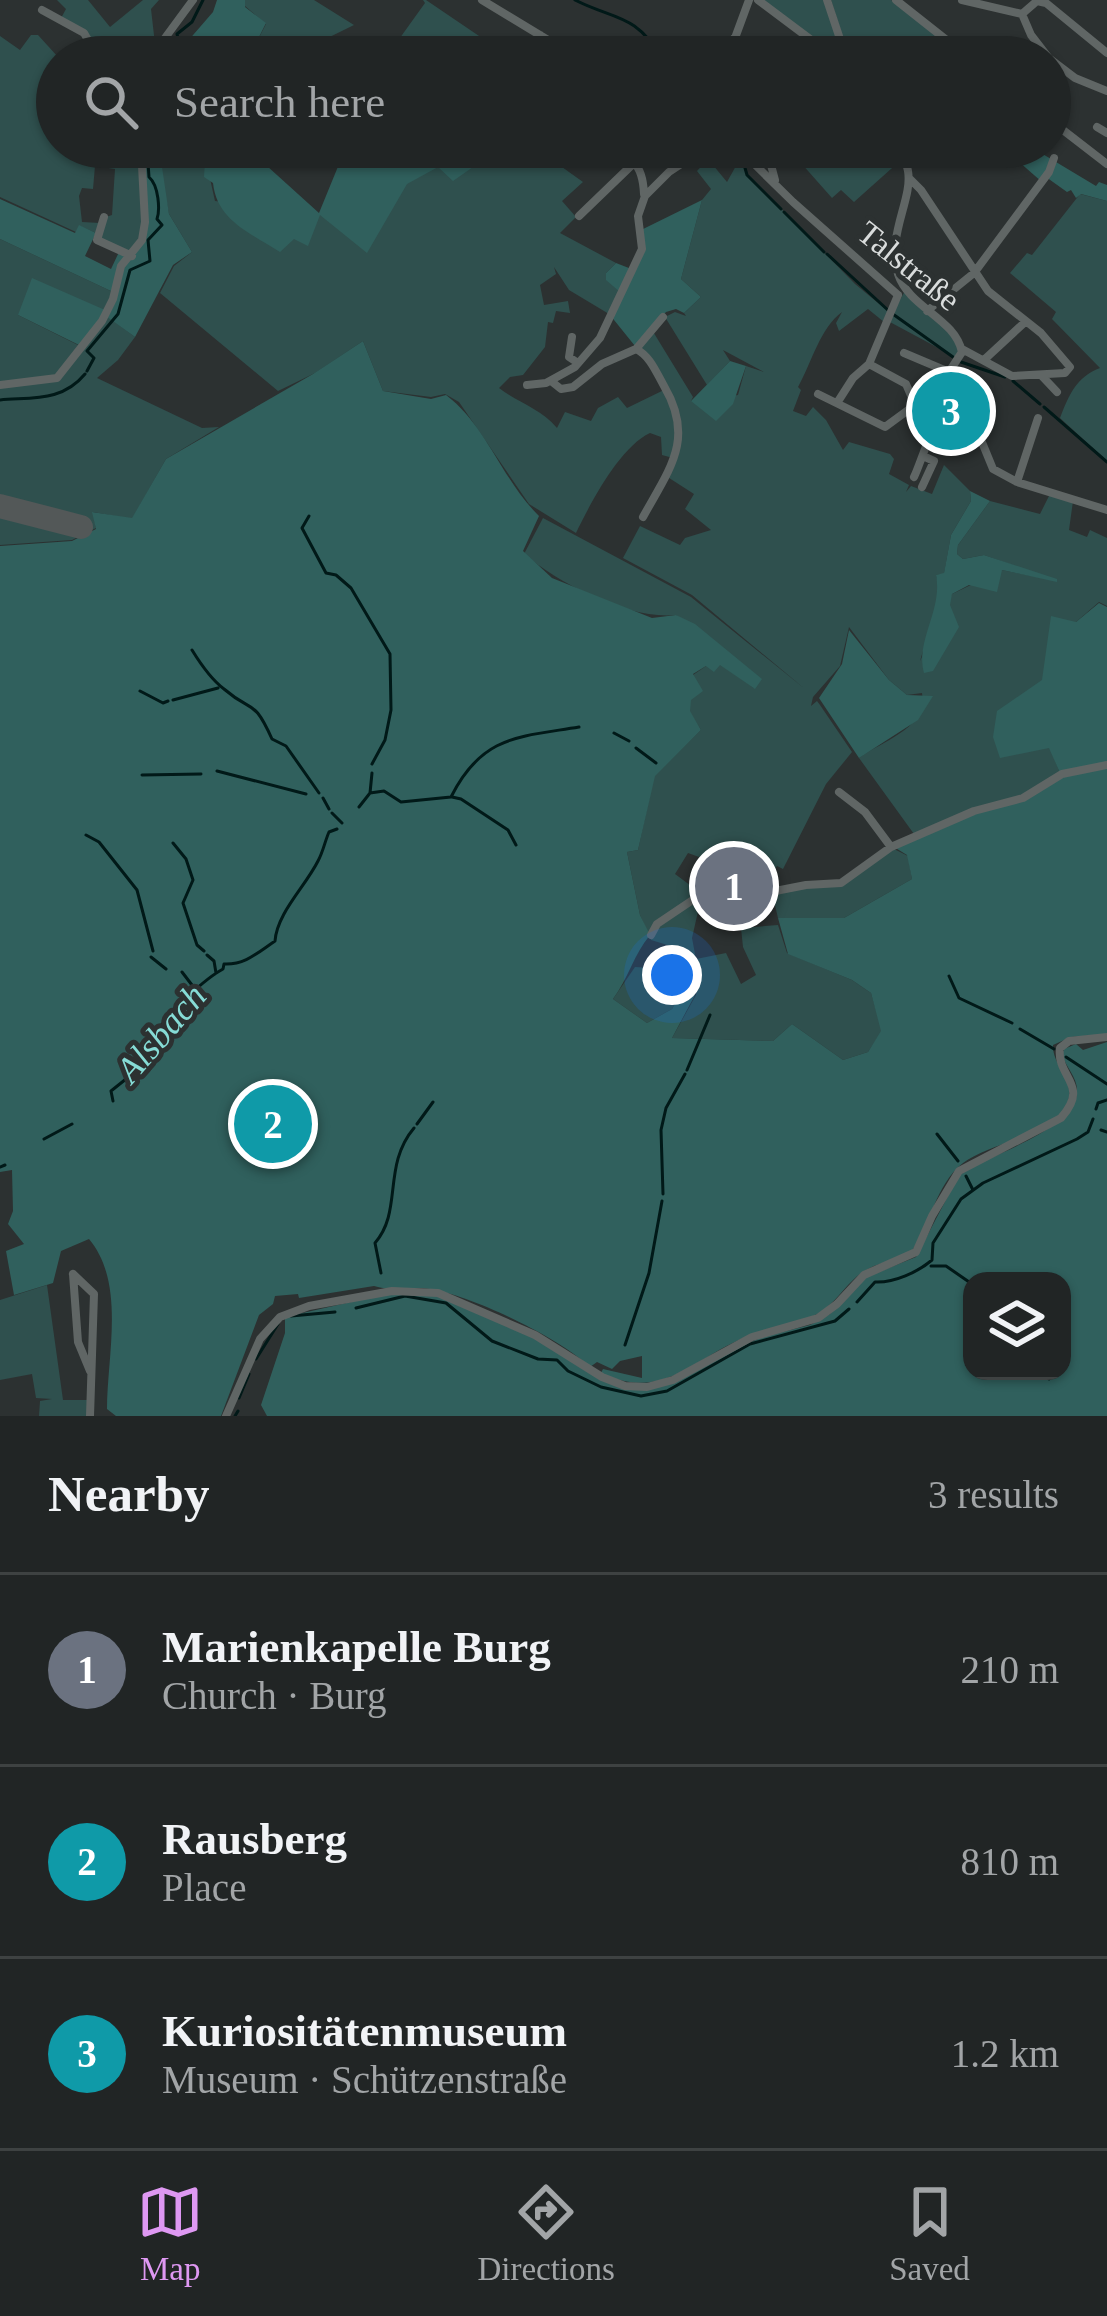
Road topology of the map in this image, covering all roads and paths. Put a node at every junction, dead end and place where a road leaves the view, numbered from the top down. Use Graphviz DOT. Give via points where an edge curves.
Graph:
graph roads {
  1 [pos="193,0"];
  2 [pos="482,0"];
  3 [pos="754,0"];
  4 [pos="827,0"];
  5 [pos="896,0"];
  6 [pos="962,0"];
  7 [pos="1037,1"];
  8 [pos="42,10"];
  9 [pos="1022,14"];
  10 [pos="540,35"];
  11 [pos="86,36"];
  12 [pos="165,36"];
  13 [pos="734,36"];
  14 [pos="805,36"];
  15 [pos="839,36"];
  16 [pos="941,36"];
  17 [pos="1032,36"];
  18 [pos="1107,53"];
  19 [pos="1071,75"];
  20 [pos="1107,91"];
  21 [pos="1071,137"];
  22 [pos="1107,164"];
  23 [pos="142,168"];
  24 [pos="626,168"];
  25 [pos="639,168"];
  26 [pos="673,168"];
  27 [pos="760,168"];
  28 [pos="772,168"];
  29 [pos="906,168"];
  30 [pos="1050,168"];
  31 [pos="909,178"];
  32 [pos="776,183"];
  33 [pos="644,196"];
  34 [pos="578,216"];
  35 [pos="104,217"];
  36 [pos="132,256"];
  37 [pos="974,273"];
  38 [pos="902,292"];
  39 [pos="927,311"];
  40 [pos="663,317"];
  41 [pos="1025,322"];
  42 [pos="572,337"];
  43 [pos="636,349"];
  44 [pos="962,349"];
  45 [pos="904,353"];
  46 [pos="985,359"];
  47 [pos="578,363"];
  48 [pos="869,364"];
  49 [pos="949,372"];
  50 [pos="1041,375"];
  51 [pos="551,381"];
  52 [pos="0,385"];
  53 [pos="527,385"];
  54 [pos="1057,392"];
  55 [pos="818,394"];
  56 [pos="964,401"];
  57 [pos="837,403"];
  58 [pos="1038,418"];
  59 [pos="923,457"];
  60 [pos="914,477"];
  61 [pos="1017,482"];
  62 [pos="922,487"];
  63 [pos="1107,510"];
  64 [pos="643,517"];
  65 [pos="1107,765"];
  66 [pos="839,792"];
  67 [pos="891,847"];
  68 [pos="651,935"];
  69 [pos="1107,1037"];
  70 [pos="90,1372"];
  71 [pos="90,1416"];
  72 [pos="226,1416"];
  1 -- 12 [label="street"];
  2 -- 10 [label="street"];
  3 -- 13 [label="street"];
  3 -- 14 [label="street"];
  4 -- 15 [label="street"];
  5 -- 16 [label="street"];
  6 -- 9 [label="street"];
  7 -- 9 [label="street"];
  7 -- 18 [label="street"];
  8 -- 11 [label="street"];
  9 -- 17 [label="street"];
  19 -- 20 [label="street"];
  21 -- 22 [label="street"];
  23 -- 36 [label="street" via="146,223"];
  24 -- 34 [label="street"];
  25 -- 33 [label="street"];
  26 -- 33 [label="street"];
  27 -- 32 [label="street, Talstraße"];
  28 -- 32 [label="street"];
  29 -- 31 [label="street"];
  30 -- 37 [label="street"];
  31 -- 37 [label="street"];
  31 -- 38 [label="street" via="896,251"];
  32 -- 38 [label="street, Talstraße"];
  33 -- 47 [label="street" via="638,262 604,332"];
  35 -- 36 [label="street" via="97,241"];
  36 -- 52 [label="street" via="102,321 63,374"];
  37 -- 39 [label="street"];
  37 -- 41 [label="street"];
  38 -- 39 [label="street, Talstraße"];
  38 -- 48 [label="street"];
  39 -- 44 [label="street, Talstraße"];
  40 -- 43 [label="street"];
  41 -- 46 [label="street"];
  41 -- 50 [label="street" via="1068,361 1065,373"];
  42 -- 47 [label="street" via="569,357"];
  43 -- 51 [label="street" via="573,387"];
  43 -- 64 [label="street" via="676,407 680,443"];
  44 -- 46 [label="street"];
  44 -- 49 [label="street, Talstraße"];
  45 -- 49 [label="street"];
  46 -- 50 [label="street" via="1012,376"];
  47 -- 51 [label="street"];
  48 -- 57 [label="street"];
  48 -- 57 [label="street" via="906,384 915,405 882,427"];
  49 -- 56 [label="street"];
  50 -- 54 [label="street"];
  51 -- 53 [label="street"];
  55 -- 57 [label="street"];
  56 -- 59 [label="street" via="936,422"];
  56 -- 61 [label="street" via="993,470"];
  58 -- 61 [label="street"];
  59 -- 60 [label="street"];
  59 -- 62 [label="street" via="934,461"];
  61 -- 63 [label="street"];
  65 -- 67 [label="street" via="1071,770"];
  66 -- 67 [label="street"];
  67 -- 68 [label="street" via="836,885 703,893"];
  69 -- 72 [label="street" via="1061,1046 1073,1089 1067,1111 959,1171 912,1256 869,1272 818,1318 752,1337 667,1383 612,1382 535,1335 438,1293 392,1291 280,1317 260,1339"];
  70 -- 70 [label="street" via="78,1342 73,1274 94,1294"];
  70 -- 71 [label="street"];
}
